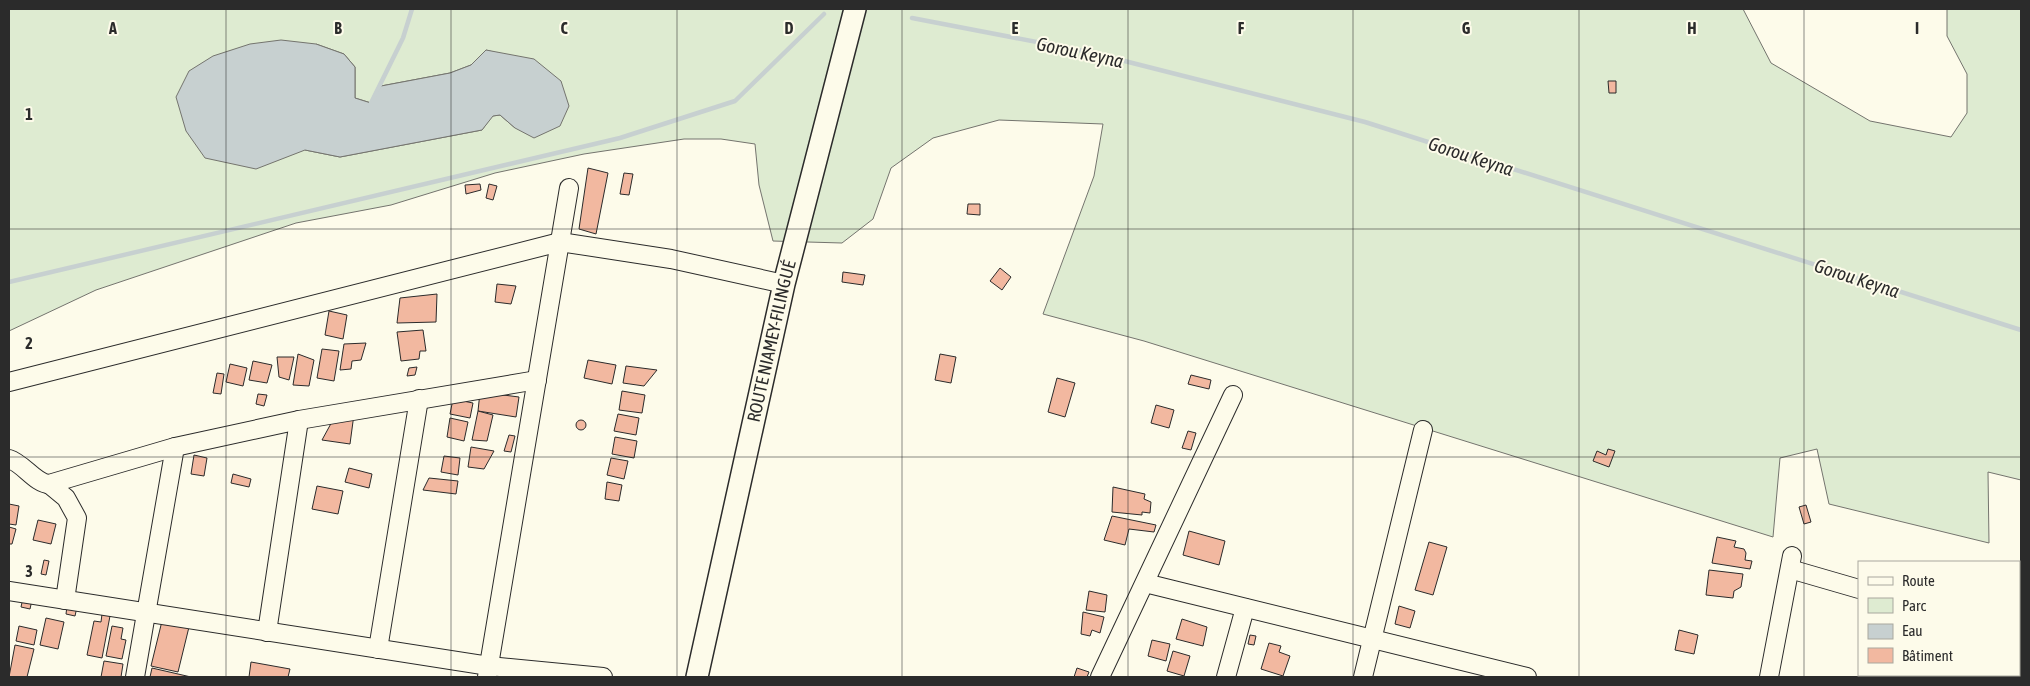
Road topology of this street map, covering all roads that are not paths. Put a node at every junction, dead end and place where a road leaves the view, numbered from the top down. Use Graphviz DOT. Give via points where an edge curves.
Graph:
graph roads {
  1 [pos="855,9"];
  2 [pos="569,188"];
  3 [pos="560,242"];
  4 [pos="784,284"];
  5 [pos="536,380"];
  6 [pos="9,382"];
  7 [pos="1233,395"];
  8 [pos="419,399"];
  9 [pos="299,420"];
  10 [pos="1423,430"];
  11 [pos="175,447"];
  12 [pos="9,458"];
  13 [pos="48,484"];
  14 [pos="1144,583"];
  15 [pos="1858,589"];
  16 [pos="9,591"];
  17 [pos="65,600"];
  18 [pos="1245,608"];
  19 [pos="146,612"];
  20 [pos="267,632"];
  21 [pos="1372,639"];
  22 [pos="378,649"];
  23 [pos="488,672"];
  24 [pos="1491,673"];
  25 [pos="135,677"];
  26 [pos="603,677"];
  27 [pos="696,677"];
  28 [pos="1100,677"];
  29 [pos="1226,677"];
  30 [pos="1363,677"];
  31 [pos="1527,677"];
  32 [pos="1769,677"];
  1 -- 4 [label="main road, ROUTE NIAMEY-FILINGUÉ"];
  2 -- 3 [label="street"];
  3 -- 4 [label="street" via="671,259"];
  3 -- 5 [label="street"];
  3 -- 6 [label="street"];
  4 -- 27 [label="main road, ROUTE NIAMEY-FILINGUÉ"];
  5 -- 8 [label="street"];
  5 -- 23 [label="street"];
  7 -- 14 [label="street"];
  8 -- 9 [label="street"];
  8 -- 22 [label="street"];
  9 -- 11 [label="street"];
  9 -- 20 [label="street"];
  10 -- 21 [label="street"];
  11 -- 13 [label="street"];
  11 -- 19 [label="street"];
  12 -- 13 [label="street" via="40,483"];
  13 -- 17 [label="street" via="66,498 77,518"];
  14 -- 18 [label="street"];
  14 -- 28 [label="street"];
  15 -- 32 [label="street" via="1791,562"];
  16 -- 17 [label="street"];
  17 -- 19 [label="street"];
  18 -- 21 [label="street"];
  18 -- 29 [label="street"];
  19 -- 20 [label="street"];
  19 -- 25 [label="street"];
  20 -- 22 [label="street"];
  21 -- 24 [label="street"];
  21 -- 30 [label="street"];
  22 -- 23 [label="street"];
  23 -- 26 [label="street"];
  24 -- 31 [label="street"];
}
